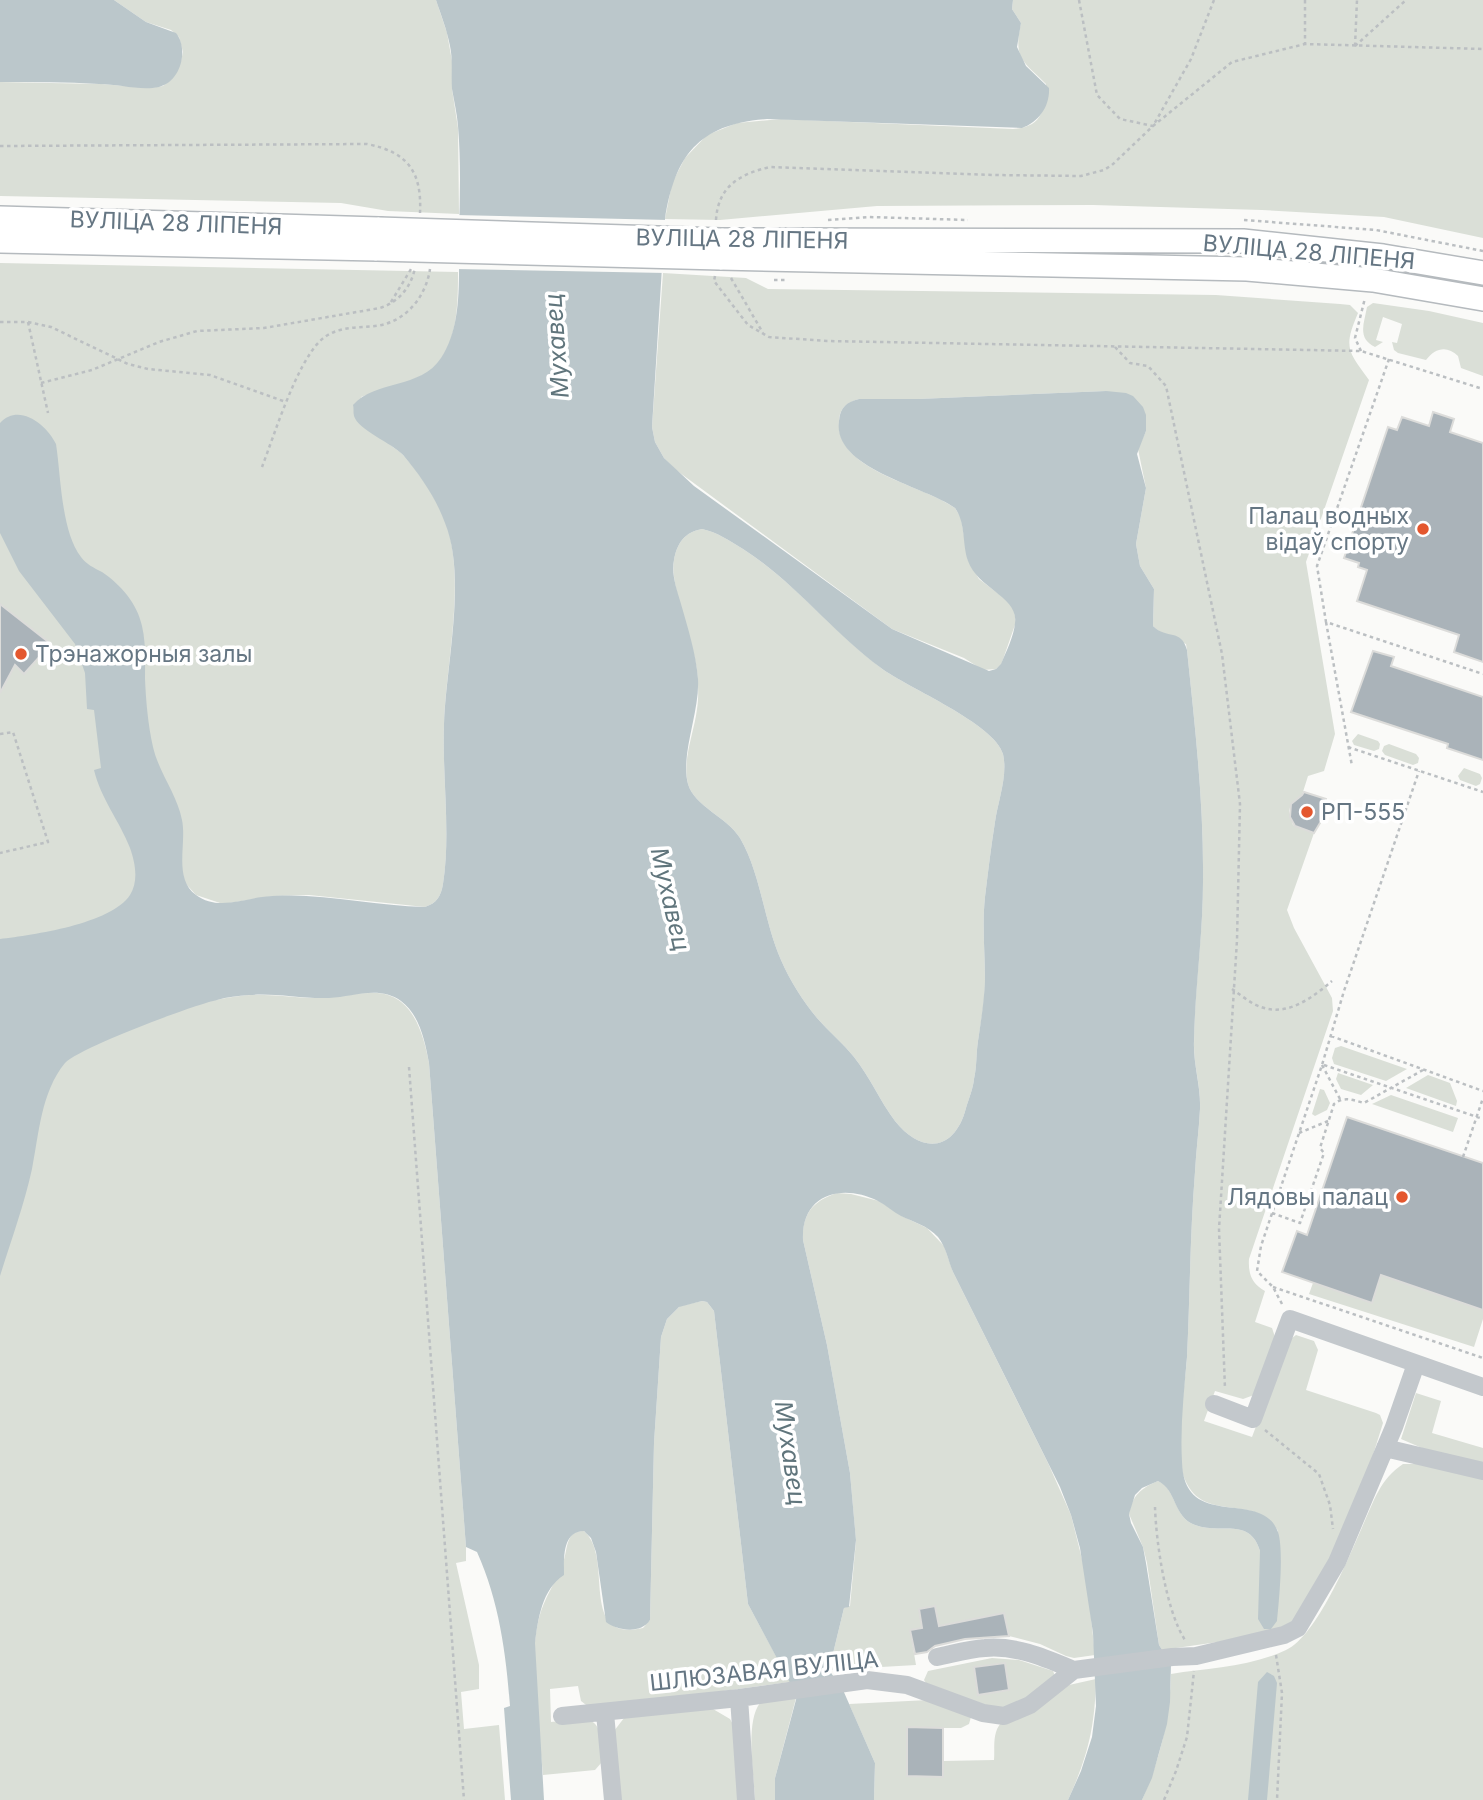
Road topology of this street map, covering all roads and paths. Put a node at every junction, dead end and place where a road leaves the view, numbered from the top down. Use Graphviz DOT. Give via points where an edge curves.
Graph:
graph roads {
  1 [pos="1080,0"];
  2 [pos="1214,0"];
  3 [pos="1305,0"];
  4 [pos="1357,0"];
  5 [pos="1406,0"];
  6 [pos="1305,44"];
  7 [pos="1355,46"];
  8 [pos="1483,48"];
  9 [pos="1153,126"];
  10 [pos="0,146"];
  11 [pos="716,215"];
  12 [pos="419,216"];
  13 [pos="0,218"];
  14 [pos="378,239"];
  15 [pos="0,241"];
  16 [pos="722,256"];
  17 [pos="415,261"];
  18 [pos="431,264"];
  19 [pos="1483,273"];
  20 [pos="778,280"];
  21 [pos="791,280"];
  22 [pos="714,281"];
  23 [pos="1365,297"];
  24 [pos="1483,299"];
  25 [pos="0,322"];
  26 [pos="27,322"];
  27 [pos="763,334"];
  28 [pos="1115,347"];
  29 [pos="1361,351"];
  30 [pos="1389,359"];
  31 [pos="118,360"];
  32 [pos="41,383"];
  33 [pos="1483,389"];
  34 [pos="288,402"];
  35 [pos="48,413"];
  36 [pos="261,467"];
  37 [pos="1326,622"];
  38 [pos="1483,674"];
  39 [pos="0,734"];
  40 [pos="1348,747"];
  41 [pos="1352,766"];
  42 [pos="1419,771"];
  43 [pos="1483,792"];
  44 [pos="0,853"];
  45 [pos="1332,981"];
  46 [pos="1232,989"];
  47 [pos="1331,1036"];
  48 [pos="1322,1065"];
  49 [pos="409,1068"];
  50 [pos="1423,1070"];
  51 [pos="1391,1088"];
  52 [pos="1483,1091"];
  53 [pos="1483,1098"];
  54 [pos="1340,1099"];
  55 [pos="1476,1117"];
  56 [pos="1483,1119"];
  57 [pos="1328,1121"];
  58 [pos="1299,1133"];
  59 [pos="1463,1157"];
  60 [pos="1272,1213"];
  61 [pos="1273,1287"];
  62 [pos="1290,1319"];
  63 [pos="1483,1358"];
  64 [pos="1416,1364"];
  65 [pos="1483,1387"];
  66 [pos="1222,1407"];
  67 [pos="1253,1419"];
  68 [pos="1385,1448"];
  69 [pos="1483,1471"];
  70 [pos="1156,1507"];
  71 [pos="1340,1556"];
  72 [pos="1272,1638"];
  73 [pos="1196,1656"];
  74 [pos="937,1657"];
  75 [pos="1078,1670"];
  76 [pos="740,1698"];
  77 [pos="605,1713"];
  78 [pos="562,1716"];
  79 [pos="464,1800"];
  80 [pos="612,1800"];
  81 [pos="746,1800"];
  82 [pos="1164,1800"];
  83 [pos="1277,1800"];
  1 -- 9 [label="path" via="1097,95 1120,120"];
  2 -- 9 [label="path" via="1191,59"];
  3 -- 6 [label="path"];
  4 -- 7 [label="path"];
  5 -- 7 [label="path"];
  6 -- 7 [label="path"];
  6 -- 9 [label="path" via="1232,62"];
  7 -- 8 [label="path"];
  9 -- 11 [label="path" via="1112,165 1081,176 770,167 746,173 721,194"];
  10 -- 12 [label="path" via="352,143 381,147 412,168 420,192"];
  13 -- 14 [label="main road, ВУЛІЦА 28 ЛІПЕНЯ"];
  14 -- 15 [label="main road, ВУЛІЦА 28 ЛІПЕНЯ"];
  14 -- 16 [label="main road, ВУЛІЦА 28 ЛІПЕНЯ, bridge"];
  16 -- 19 [label="main road, ВУЛІЦА 28 ЛІПЕНЯ" via="1243,241 1383,256"];
  16 -- 24 [label="main road, ВУЛІЦА 28 ЛІПЕНЯ" via="1247,269 1373,280"];
  16 -- 27 [label="path"];
  17 -- 31 [label="path" via="390,305 291,324 197,331"];
  18 -- 34 [label="path" via="421,297 400,317 376,326 343,329 321,340 303,366"];
  20 -- 21 [label="path"];
  22 -- 27 [label="path" via="748,325"];
  23 -- 29 [label="path" via="1355,338"];
  25 -- 26 [label="path"];
  26 -- 31 [label="path" via="63,331"];
  26 -- 32 [label="path"];
  27 -- 28 [label="path" via="827,341"];
  28 -- 29 [label="path"];
  28 -- 46 [label="path" via="1130,363 1148,366 1166,386 1222,653 1240,804"];
  29 -- 30 [label="path"];
  30 -- 33 [label="path"];
  30 -- 37 [label="path" via="1317,566"];
  31 -- 32 [label="path"];
  31 -- 34 [label="path" via="138,367 210,375"];
  32 -- 35 [label="path"];
  34 -- 36 [label="path"];
  37 -- 38 [label="path"];
  37 -- 40 [label="path"];
  39 -- 44 [label="path" via="13,732 48,842"];
  40 -- 41 [label="path"];
  40 -- 42 [label="path"];
  42 -- 43 [label="path"];
  42 -- 47 [label="path"];
  45 -- 46 [label="path" via="1303,1002 1275,1010 1260,1007"];
  46 -- 66 [label="path" via="1219,1229"];
  47 -- 48 [label="path"];
  47 -- 50 [label="path"];
  48 -- 51 [label="path"];
  48 -- 54 [label="path"];
  48 -- 58 [label="path"];
  49 -- 79 [label="path"];
  50 -- 51 [label="path"];
  50 -- 52 [label="path"];
  51 -- 54 [label="path" via="1364,1103"];
  51 -- 55 [label="path"];
  53 -- 55 [label="path"];
  54 -- 57 [label="path"];
  55 -- 56 [label="path"];
  55 -- 59 [label="path"];
  57 -- 58 [label="path"];
  57 -- 60 [label="path" via="1320,1147 1324,1153 1300,1223"];
  58 -- 60 [label="path"];
  60 -- 61 [label="path" via="1257,1271"];
  61 -- 62 [label="path"];
  61 -- 63 [label="path"];
  62 -- 64 [label="street"];
  62 -- 67 [label="street"];
  64 -- 65 [label="street"];
  64 -- 68 [label="street"];
  66 -- 67 [label="street"];
  67 -- 71 [label="path" via="1319,1474"];
  68 -- 69 [label="street"];
  68 -- 71 [label="street"];
  70 -- 73 [label="path" via="1156,1535 1177,1628"];
  71 -- 72 [label="street" via="1298,1628"];
  72 -- 73 [label="street"];
  72 -- 83 [label="path" via="1282,1693"];
  73 -- 75 [label="street"];
  73 -- 82 [label="path" via="1187,1737"];
  74 -- 75 [label="street" via="984,1648 1012,1649"];
  75 -- 76 [label="street, ШЛЮЗАВАЯ ВУЛІЦА" via="1030,1705 1004,1716 983,1713 907,1685 867,1680"];
  76 -- 77 [label="street, ШЛЮЗАВАЯ ВУЛІЦА"];
  76 -- 81 [label="street"];
  77 -- 78 [label="street, ШЛЮЗАВАЯ ВУЛІЦА"];
  77 -- 80 [label="street"];
}
